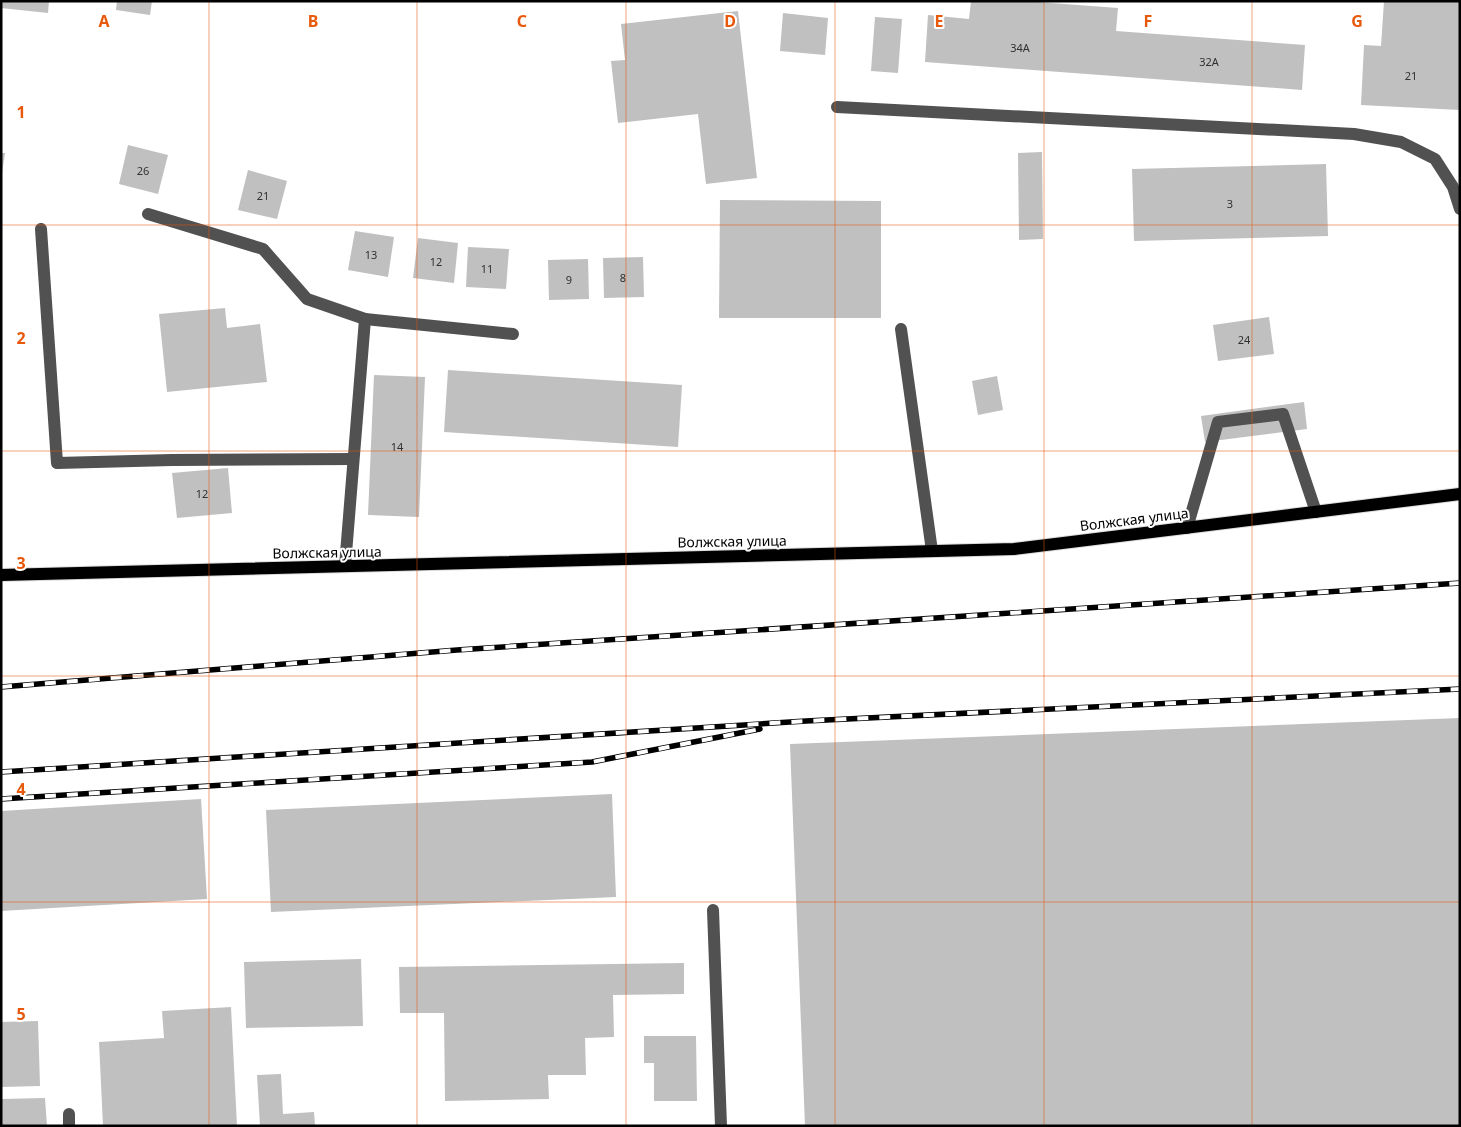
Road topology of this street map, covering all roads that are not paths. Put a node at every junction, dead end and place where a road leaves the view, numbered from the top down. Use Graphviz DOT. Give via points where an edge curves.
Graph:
graph roads {
  1 [pos="836,107"];
  2 [pos="1460,209"];
  3 [pos="148,214"];
  4 [pos="40,229"];
  5 [pos="364,319"];
  6 [pos="901,329"];
  7 [pos="513,334"];
  8 [pos="354,459"];
  9 [pos="1460,494"];
  10 [pos="1316,512"];
  11 [pos="1187,528"];
  12 [pos="932,551"];
  13 [pos="345,566"];
  14 [pos="1,575"];
  15 [pos="713,910"];
  16 [pos="721,1126"];
  1 -- 2 [label="street" via="1354,134 1401,142 1435,159 1453,187"];
  3 -- 5 [label="street" via="263,249 307,299"];
  4 -- 8 [label="street" via="57,463"];
  5 -- 7 [label="street"];
  5 -- 8 [label="street"];
  6 -- 12 [label="street"];
  8 -- 13 [label="street"];
  9 -- 10 [label="main road, Волжская улица"];
  10 -- 11 [label="main road, Волжская улица"];
  10 -- 11 [label="street" via="1282,414 1218,422"];
  11 -- 12 [label="main road, Волжская улица" via="1014,549"];
  12 -- 13 [label="main road, Волжская улица"];
  13 -- 14 [label="main road, Волжская улица"];
  15 -- 16 [label="street"];
}
